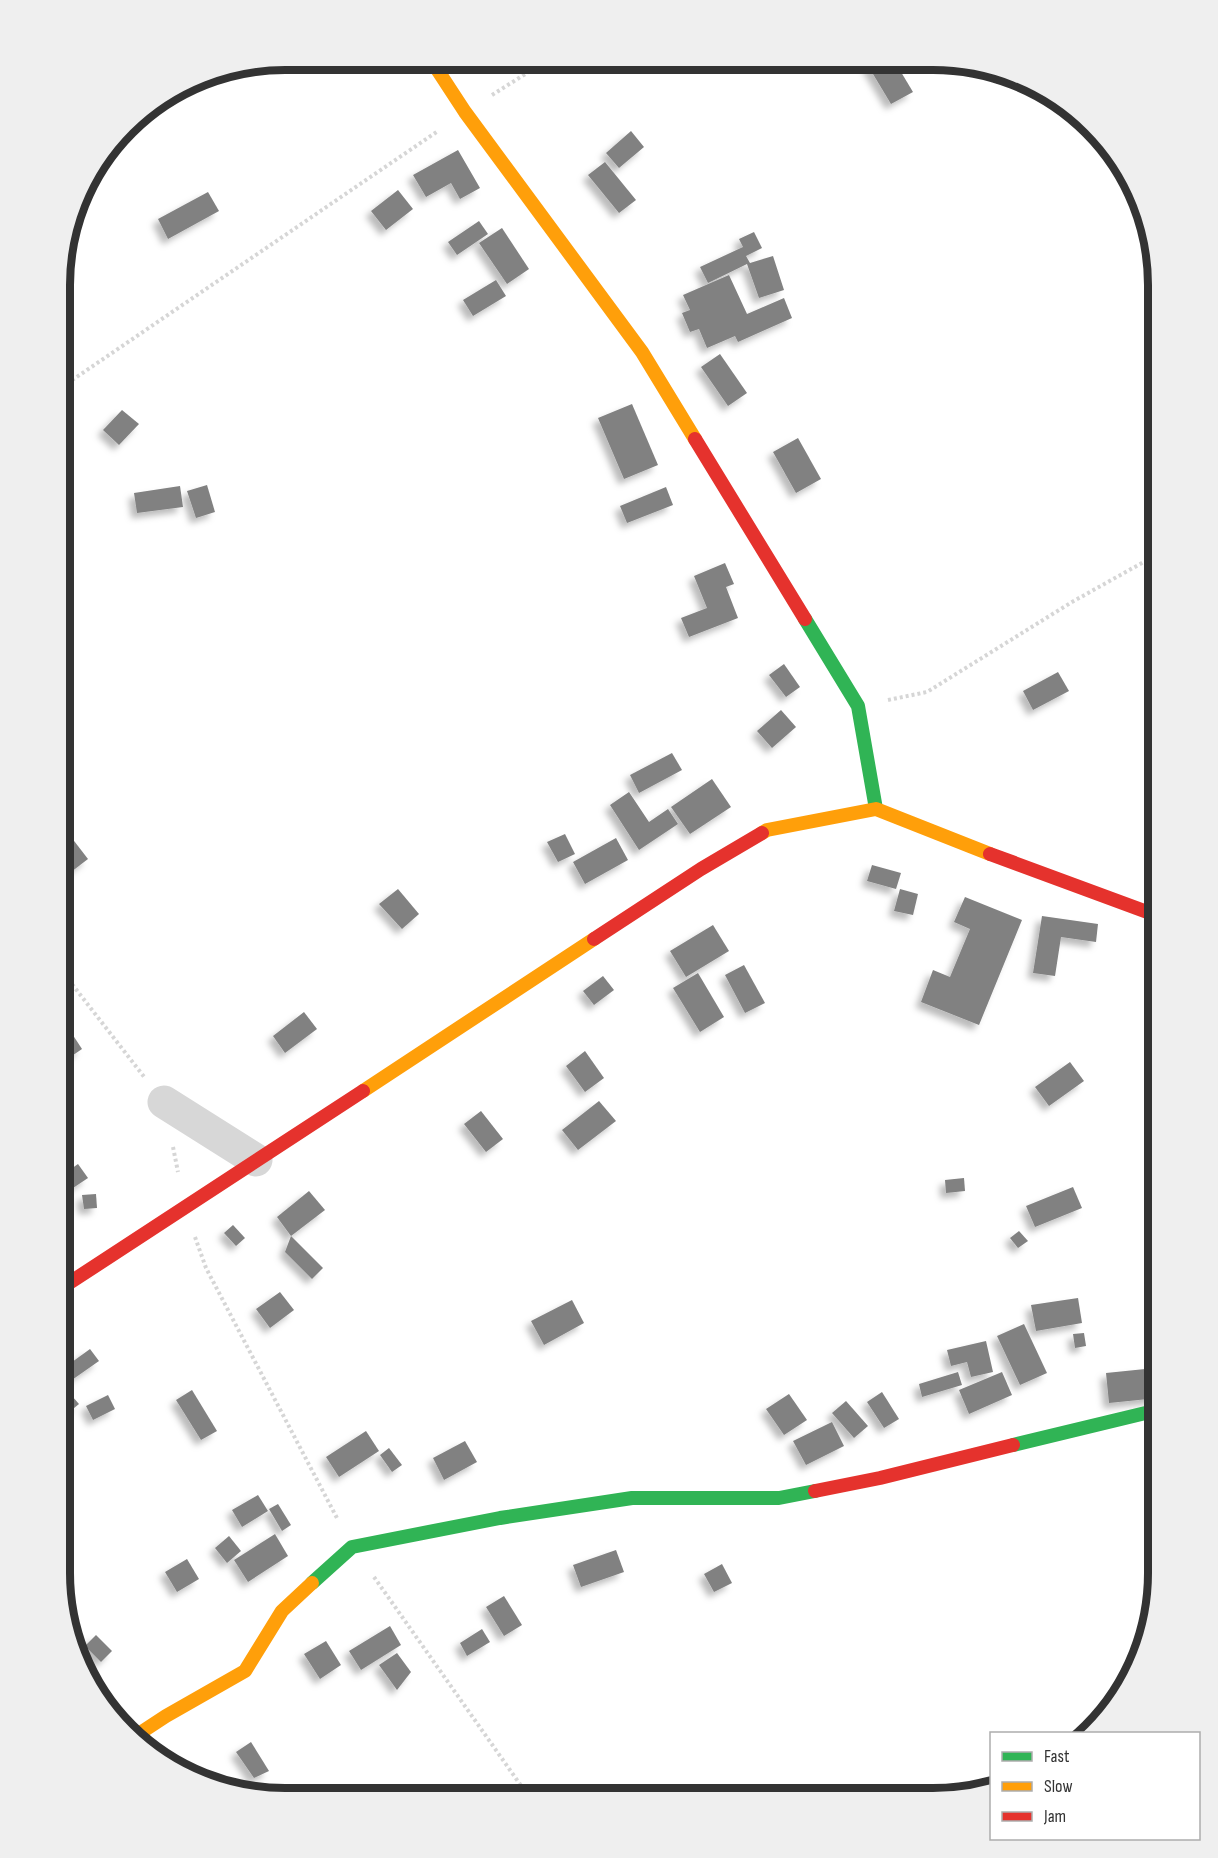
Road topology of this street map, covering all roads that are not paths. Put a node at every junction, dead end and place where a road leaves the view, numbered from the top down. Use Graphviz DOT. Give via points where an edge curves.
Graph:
graph roads {
  1 [pos="438,70"];
  2 [pos="876,809"];
  3 [pos="1148,912"];
  4 [pos="164,1102"];
  5 [pos="256,1160"];
  6 [pos="70,1282"];
  7 [pos="1148,1412"];
  8 [pos="142,1732"];
  1 -- 2 [label="street" via="642,352 858,706"];
  2 -- 3 [label="street"];
  2 -- 5 [label="street" via="767,830 701,869"];
  4 -- 5 [label="street"];
  5 -- 6 [label="street"];
  7 -- 8 [label="street" via="891,1476 779,1498 632,1498 500,1518 352,1547 282,1611 245,1671"];
}
